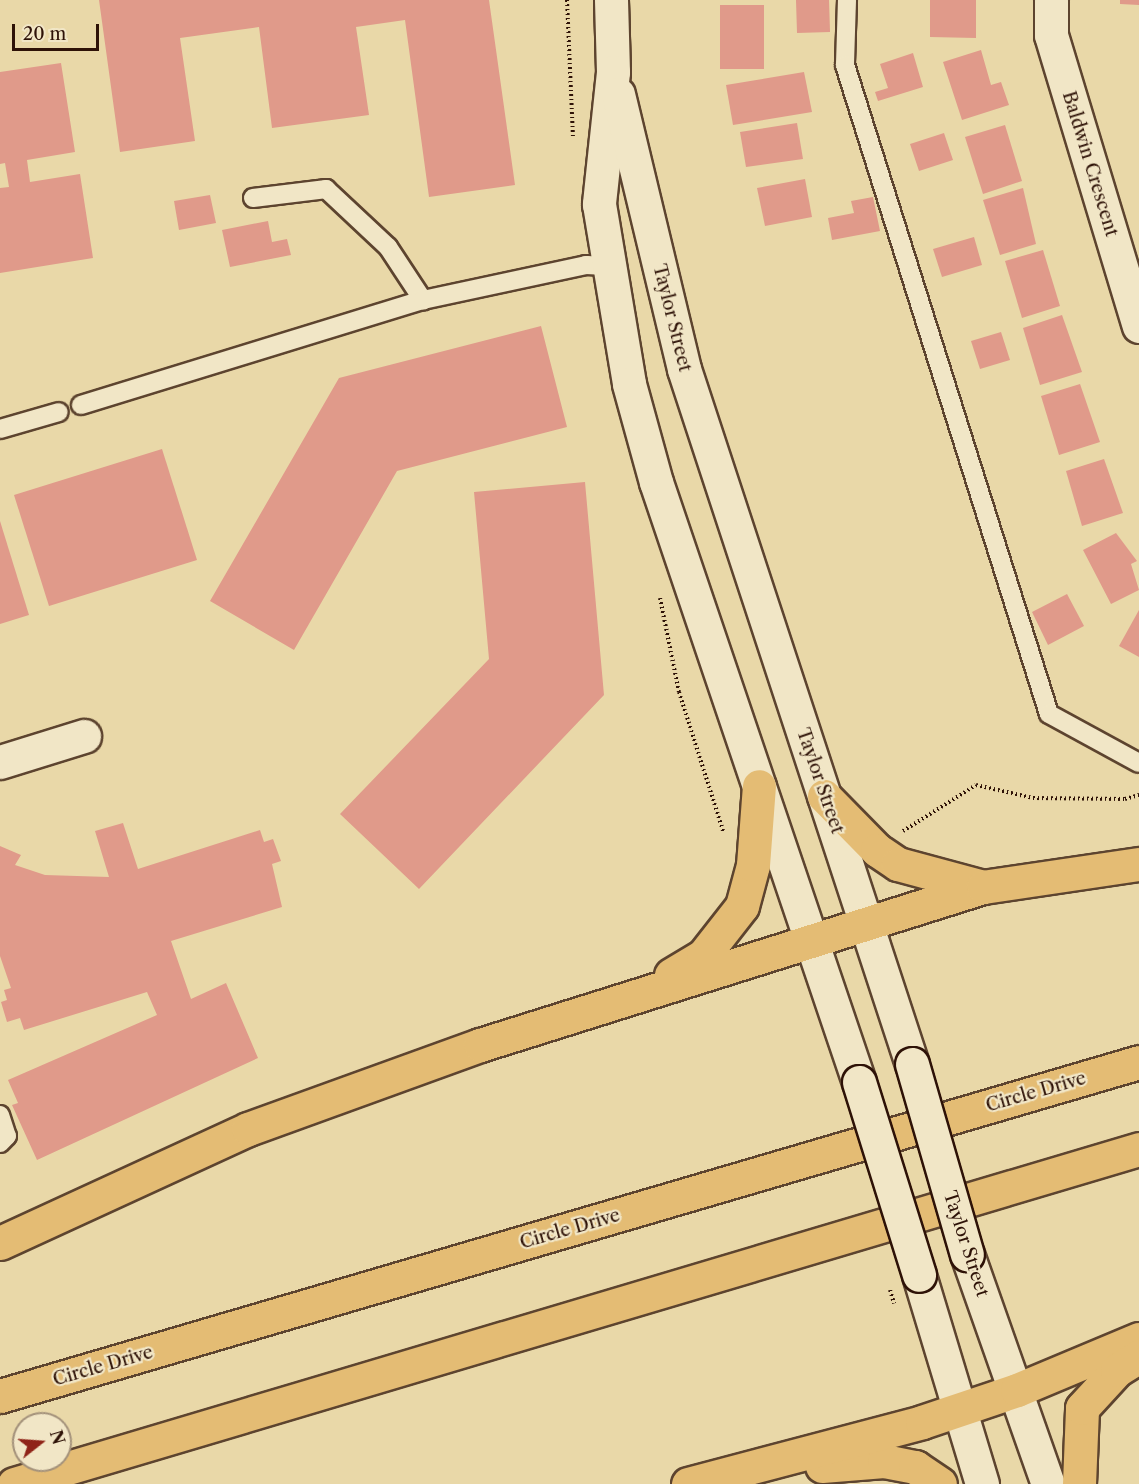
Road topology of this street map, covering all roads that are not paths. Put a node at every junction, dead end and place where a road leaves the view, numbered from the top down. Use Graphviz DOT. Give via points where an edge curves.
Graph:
graph roads {
  1 [pos="611,0"];
  2 [pos="847,0"];
  3 [pos="1051,0"];
  4 [pos="613,72"];
  5 [pos="253,198"];
  6 [pos="607,266"];
  7 [pos="423,300"];
  8 [pos="1139,326"];
  9 [pos="81,405"];
  10 [pos="59,412"];
  11 [pos="0,429"];
  12 [pos="84,736"];
  13 [pos="0,762"];
  14 [pos="1139,762"];
  15 [pos="759,786"];
  16 [pos="824,796"];
  17 [pos="1139,864"];
  18 [pos="983,887"];
  19 [pos="869,926"];
  20 [pos="812,943"];
  21 [pos="642,993"];
  22 [pos="1139,1062"];
  23 [pos="0,1115"];
  24 [pos="0,1143"];
  25 [pos="1139,1149"];
  26 [pos="0,1243"];
  27 [pos="1139,1339"];
  28 [pos="1139,1356"];
  29 [pos="1017,1390"];
  30 [pos="0,1396"];
  31 [pos="958,1409"];
  32 [pos="14,1484"];
  33 [pos="688,1484"];
  34 [pos="708,1484"];
  35 [pos="940,1484"];
  36 [pos="982,1484"];
  37 [pos="1048,1484"];
  38 [pos="1079,1484"];
  1 -- 4 [label="main road, Taylor Street"];
  2 -- 14 [label="lane" via="846,65 1048,714"];
  3 -- 8 [label="main road, Baldwin Crescent" via="1051,35"];
  4 -- 6 [label="main road, Taylor Street" via="599,204"];
  4 -- 16 [label="main road, Taylor Street" via="684,369"];
  5 -- 7 [label="lane" via="326,189 388,247"];
  6 -- 7 [label="lane" via="586,265"];
  6 -- 15 [label="main road, Taylor Street" via="629,384 656,482"];
  7 -- 9 [label="lane"];
  10 -- 11 [label="lane"];
  12 -- 13 [label="main road"];
  15 -- 20 [label="main road, Taylor Street"];
  15 -- 21 [label="highway" via="753,865 742,906 703,956"];
  16 -- 18 [label="highway" via="877,850 898,864"];
  16 -- 19 [label="main road, Taylor Street"];
  17 -- 18 [label="highway"];
  18 -- 19 [label="highway"];
  19 -- 20 [label="highway"];
  19 -- 29 [label="main road, Taylor Street, bridge" via="967,1254"];
  20 -- 21 [label="highway"];
  20 -- 31 [label="main road, Taylor Street, bridge" via="859,1082"];
  21 -- 26 [label="highway" via="480,1045 248,1129"];
  22 -- 30 [label="highway, Circle Drive"];
  23 -- 24 [label="lane" via="7,1136"];
  25 -- 32 [label="highway"];
  27 -- 29 [label="highway"];
  28 -- 38 [label="highway" via="1117,1370 1082,1408"];
  29 -- 31 [label="highway"];
  29 -- 37 [label="main road, Taylor Street"];
  31 -- 33 [label="highway"];
  31 -- 36 [label="main road, Taylor Street"];
  34 -- 35 [label="highway" via="856,1460 915,1467"];
}
